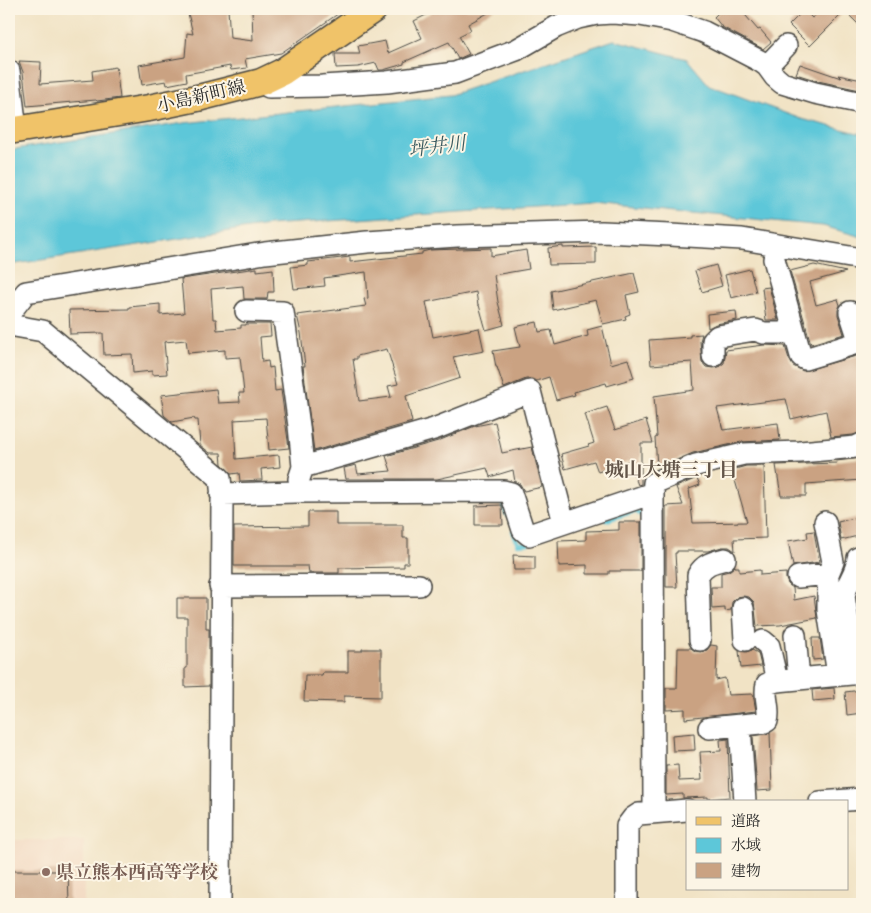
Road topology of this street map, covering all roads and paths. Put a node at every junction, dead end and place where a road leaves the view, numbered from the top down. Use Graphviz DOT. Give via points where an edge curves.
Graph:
graph roads {
  1 [pos="374,9"];
  2 [pos="786,46"];
  3 [pos="767,66"];
  4 [pos="9,71"];
  5 [pos="261,82"];
  6 [pos="862,103"];
  7 [pos="13,130"];
  8 [pos="774,259"];
  9 [pos="862,259"];
  10 [pos="246,311"];
  11 [pos="850,312"];
  12 [pos="9,314"];
  13 [pos="9,325"];
  14 [pos="794,333"];
  15 [pos="861,344"];
  16 [pos="713,356"];
  17 [pos="862,444"];
  18 [pos="302,467"];
  19 [pos="296,492"];
  20 [pos="653,493"];
  21 [pos="221,494"];
  22 [pos="825,522"];
  23 [pos="564,523"];
  24 [pos="858,558"];
  25 [pos="725,559"];
  26 [pos="828,574"];
  27 [pos="798,577"];
  28 [pos="419,585"];
  29 [pos="220,586"];
  30 [pos="743,608"];
  31 [pos="795,635"];
  32 [pos="700,640"];
  33 [pos="852,674"];
  34 [pos="799,679"];
  35 [pos="777,681"];
  36 [pos="740,725"];
  37 [pos="709,728"];
  38 [pos="862,799"];
  39 [pos="745,800"];
  40 [pos="848,800"];
  41 [pos="686,810"];
  42 [pos="654,812"];
  43 [pos="220,904"];
  44 [pos="627,904"];
  1 -- 5 [label="main road, 小島新町線" via="282,72"];
  2 -- 3 [label="street"];
  3 -- 5 [label="street" via="704,32 672,20 612,13 578,18 516,50 455,73 387,82 312,86 269,87"];
  3 -- 6 [label="street" via="782,83"];
  4 -- 7 [label="street"];
  5 -- 7 [label="main road, 小島新町線" via="176,103"];
  8 -- 14 [label="street"];
  9 -- 12 [label="street" via="742,239 602,232 367,242 265,253 26,292"];
  10 -- 18 [label="street" via="282,312"];
  11 -- 15 [label="street"];
  13 -- 21 [label="street" via="43,331 220,478"];
  14 -- 15 [label="street" via="801,356 805,358"];
  14 -- 16 [label="street" via="755,330 718,336 713,342"];
  17 -- 20 [label="street" via="800,452 744,454 696,465 654,483"];
  18 -- 19 [label="street"];
  18 -- 23 [label="street" via="434,429 530,391"];
  19 -- 21 [label="street"];
  19 -- 23 [label="street" via="503,491 511,493 523,530 530,535"];
  20 -- 23 [label="street"];
  20 -- 42 [label="street"];
  21 -- 29 [label="street"];
  22 -- 26 [label="street" via="832,562"];
  24 -- 33 [label="street" via="858,567 844,596"];
  25 -- 32 [label="street" via="702,568 698,575"];
  26 -- 27 [label="street"];
  26 -- 33 [label="street" via="828,610"];
  28 -- 29 [label="street"];
  29 -- 43 [label="street"];
  30 -- 35 [label="street" via="754,640 769,646"];
  31 -- 34 [label="street"];
  33 -- 34 [label="street"];
  34 -- 35 [label="street"];
  35 -- 36 [label="street" via="767,684 767,721"];
  36 -- 37 [label="street"];
  36 -- 39 [label="street"];
  38 -- 40 [label="street"];
  41 -- 42 [label="street"];
  42 -- 44 [label="street" via="639,814 627,826"];
}
